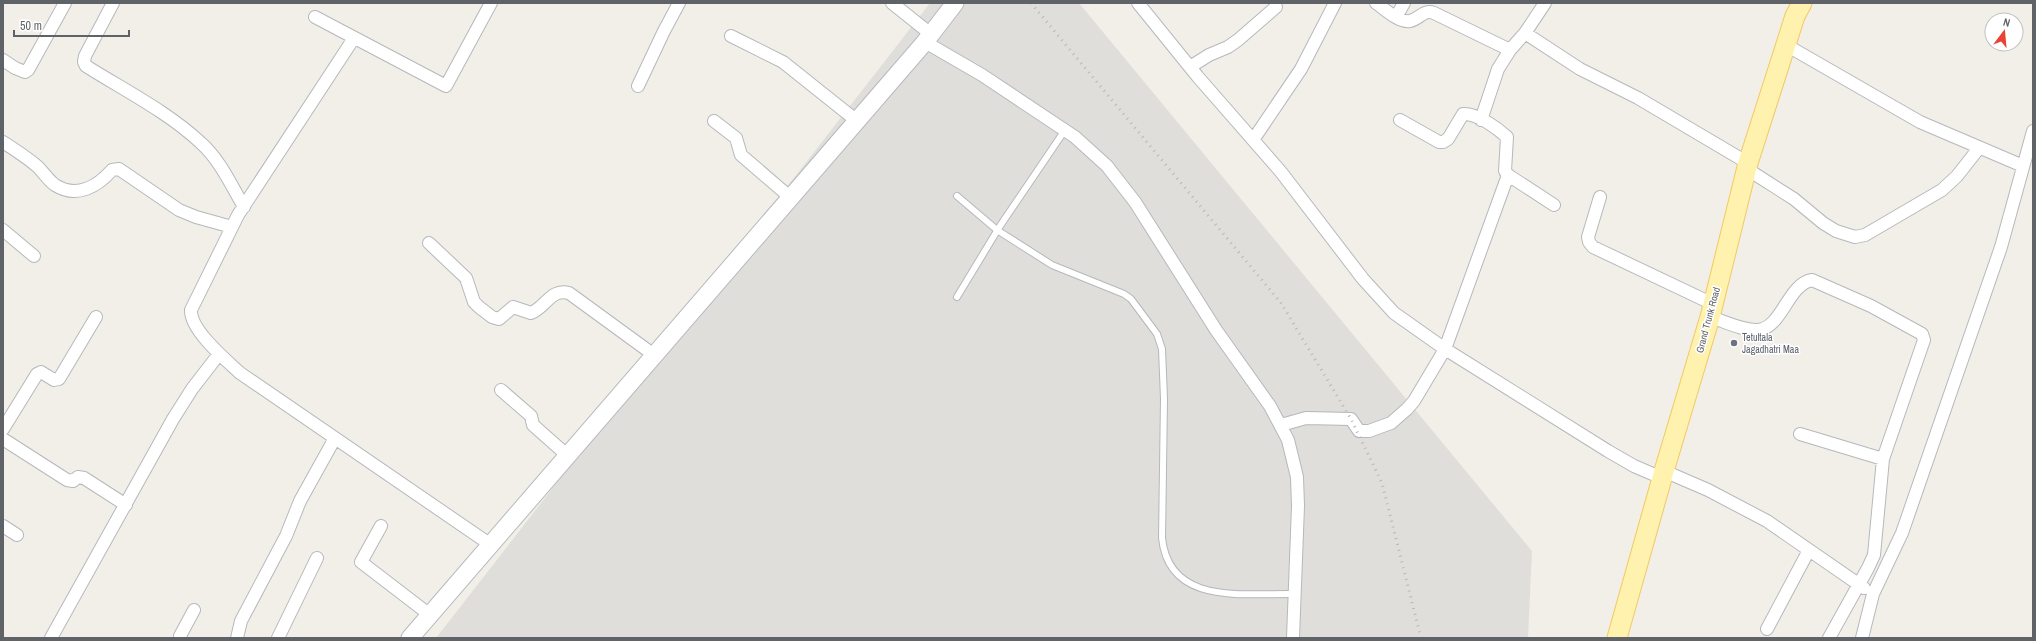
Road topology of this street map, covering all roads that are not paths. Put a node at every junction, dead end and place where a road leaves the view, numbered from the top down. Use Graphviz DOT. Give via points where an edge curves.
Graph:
graph roads {
  1 [pos="65,3"];
  2 [pos="113,3"];
  3 [pos="491,3"];
  4 [pos="679,3"];
  5 [pos="892,3"];
  6 [pos="955,3"];
  7 [pos="1138,3"];
  8 [pos="1335,3"];
  9 [pos="1376,3"];
  10 [pos="1404,3"];
  11 [pos="1545,3"];
  12 [pos="1802,3"];
  13 [pos="1276,6"];
  14 [pos="1396,16"];
  15 [pos="315,17"];
  16 [pos="1525,33"];
  17 [pos="731,36"];
  18 [pos="354,38"];
  19 [pos="929,38"];
  20 [pos="1786,45"];
  21 [pos="1510,50"];
  22 [pos="3,60"];
  23 [pos="1190,68"];
  24 [pos="638,86"];
  25 [pos="1400,120"];
  26 [pos="1481,120"];
  27 [pos="714,121"];
  28 [pos="857,121"];
  29 [pos="1065,130"];
  30 [pos="2033,131"];
  31 [pos="1253,140"];
  32 [pos="3,142"];
  33 [pos="1979,148"];
  34 [pos="1748,166"];
  35 [pos="2023,166"];
  36 [pos="1508,175"];
  37 [pos="957,196"];
  38 [pos="1600,197"];
  39 [pos="791,198"];
  40 [pos="1554,205"];
  41 [pos="244,207"];
  42 [pos="232,227"];
  43 [pos="3,230"];
  44 [pos="997,230"];
  45 [pos="430,243"];
  46 [pos="34,256"];
  47 [pos="957,297"];
  48 [pos="1712,310"];
  49 [pos="96,317"];
  50 [pos="1445,349"];
  51 [pos="219,354"];
  52 [pos="654,356"];
  53 [pos="501,390"];
  54 [pos="1281,425"];
  55 [pos="3,429"];
  56 [pos="1800,434"];
  57 [pos="335,438"];
  58 [pos="3,439"];
  59 [pos="568,456"];
  60 [pos="1883,459"];
  61 [pos="1663,475"];
  62 [pos="126,505"];
  63 [pos="3,526"];
  64 [pos="381,526"];
  65 [pos="17,535"];
  66 [pos="491,545"];
  67 [pos="1809,550"];
  68 [pos="317,558"];
  69 [pos="1858,585"];
  70 [pos="1294,594"];
  71 [pos="1873,594"];
  72 [pos="194,610"];
  73 [pos="430,615"];
  74 [pos="1767,630"];
  75 [pos="52,638"];
  76 [pos="181,638"];
  77 [pos="237,638"];
  78 [pos="278,638"];
  79 [pos="410,638"];
  80 [pos="1293,638"];
  81 [pos="1617,638"];
  82 [pos="1829,638"];
  83 [pos="1862,638"];
  1 -- 22 [label="street" via="28,70 20,71"];
  2 -- 41 [label="street" via="84,56 86,66 168,117 201,143 214,158"];
  3 -- 18 [label="street" via="446,86"];
  4 -- 24 [label="street"];
  5 -- 19 [label="street"];
  6 -- 19 [label="street"];
  7 -- 23 [label="street"];
  8 -- 31 [label="street" via="1301,69"];
  9 -- 14 [label="street"];
  10 -- 14 [label="street"];
  11 -- 16 [label="street"];
  12 -- 20 [label="main road, Grand Trunk Road"];
  13 -- 23 [label="street" via="1238,40"];
  14 -- 21 [label="street" via="1411,21 1429,11 1434,12"];
  15 -- 18 [label="street"];
  16 -- 21 [label="street"];
  16 -- 34 [label="street" via="1580,69 1638,98"];
  17 -- 28 [label="street" via="783,62"];
  18 -- 41 [label="street"];
  19 -- 28 [label="street"];
  19 -- 29 [label="street"];
  20 -- 33 [label="street" via="1920,122"];
  20 -- 34 [label="main road, Grand Trunk Road"];
  21 -- 26 [label="street" via="1498,69"];
  23 -- 31 [label="street"];
  25 -- 26 [label="street" via="1439,142 1448,139 1463,114"];
  26 -- 36 [label="street" via="1508,137 1505,171"];
  27 -- 39 [label="street" via="736,138 741,155"];
  28 -- 39 [label="street"];
  29 -- 44 [label="lane"];
  29 -- 54 [label="street" via="1096,156 1135,202 1192,294"];
  30 -- 35 [label="street"];
  31 -- 50 [label="street" via="1318,218 1379,299 1394,313"];
  32 -- 42 [label="street" via="39,168 55,185 65,190 81,190 97,185 112,170 119,169 179,210"];
  33 -- 34 [label="street" via="1957,176 1942,190 1865,235 1855,237 1829,227"];
  33 -- 35 [label="street"];
  34 -- 48 [label="main road, Grand Trunk Road"];
  35 -- 71 [label="street" via="2001,247 1923,474 1902,533"];
  36 -- 40 [label="street"];
  36 -- 50 [label="street"];
  37 -- 44 [label="lane"];
  38 -- 48 [label="street" via="1588,237 1589,242"];
  39 -- 52 [label="street"];
  41 -- 42 [label="street"];
  42 -- 51 [label="street" via="192,310 196,325"];
  43 -- 46 [label="street"];
  44 -- 47 [label="lane"];
  44 -- 70 [label="lane" via="1052,265 1124,294 1131,299 1157,334 1162,349 1164,400 1162,538 1169,564 1182,579 1197,588 1214,593"];
  45 -- 52 [label="street" via="466,278 474,302 492,317 499,319 513,307 532,313 555,294 569,293"];
  48 -- 60 [label="street" via="1748,328 1764,328 1772,322 1798,288 1805,281 1812,280 1918,330 1924,340"];
  48 -- 61 [label="main road, Grand Trunk Road"];
  49 -- 55 [label="street" via="59,379 54,380 41,372 37,374"];
  50 -- 54 [label="street" via="1414,401 1391,423 1369,431 1359,431 1351,418 1306,418"];
  50 -- 61 [label="street" via="1608,451 1634,466"];
  51 -- 57 [label="street" via="240,373"];
  51 -- 62 [label="street" via="177,413"];
  52 -- 59 [label="street"];
  53 -- 59 [label="street" via="531,416 532,425"];
  54 -- 70 [label="street" via="1288,440 1297,477"];
  56 -- 60 [label="street"];
  57 -- 66 [label="street"];
  57 -- 77 [label="street" via="300,501 286,536 241,621"];
  58 -- 62 [label="street" via="67,480 84,478"];
  59 -- 66 [label="street"];
  60 -- 69 [label="street" via="1876,546"];
  61 -- 67 [label="street" via="1708,490 1767,521"];
  61 -- 81 [label="main road, Grand Trunk Road"];
  62 -- 75 [label="street"];
  63 -- 65 [label="street"];
  64 -- 73 [label="street" via="361,562"];
  66 -- 73 [label="street"];
  67 -- 69 [label="street"];
  67 -- 74 [label="street"];
  68 -- 78 [label="street"];
  69 -- 71 [label="street"];
  69 -- 82 [label="street"];
  70 -- 80 [label="street"];
  71 -- 83 [label="street"];
  72 -- 76 [label="street"];
  73 -- 79 [label="street"];
}
